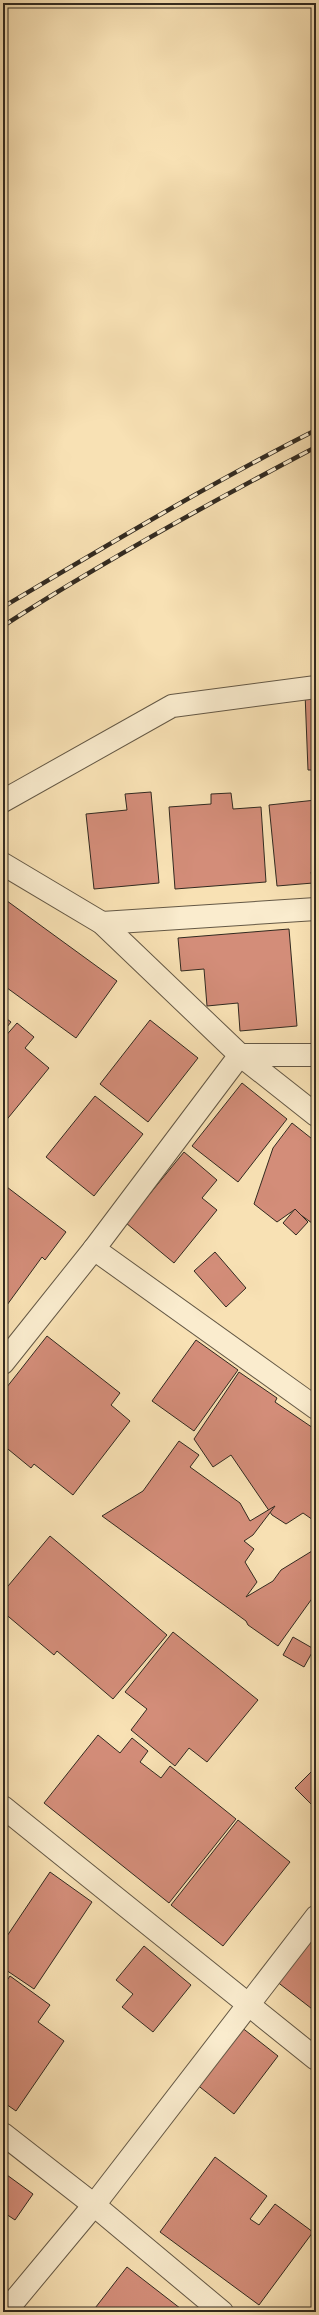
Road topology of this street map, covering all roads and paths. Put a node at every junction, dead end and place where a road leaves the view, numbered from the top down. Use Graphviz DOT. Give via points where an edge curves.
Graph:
graph roads {
  1 [pos="316,686"];
  2 [pos="3,801"];
  3 [pos="3,864"];
  4 [pos="316,909"];
  5 [pos="102,923"];
  6 [pos="240,1055"];
  7 [pos="316,1055"];
  8 [pos="316,1115"];
  9 [pos="94,1248"];
  10 [pos="3,1363"];
  11 [pos="316,1408"];
  12 [pos="3,1807"];
  13 [pos="316,1917"];
  14 [pos="248,2006"];
  15 [pos="316,2059"];
  16 [pos="3,2134"];
  17 [pos="94,2205"];
  18 [pos="5,2312"];
  19 [pos="222,2312"];
  1 -- 2 [label="street" via="172,706"];
  3 -- 5 [label="street"];
  4 -- 5 [label="street"];
  5 -- 6 [label="street"];
  6 -- 7 [label="street"];
  6 -- 8 [label="street"];
  6 -- 9 [label="street"];
  9 -- 10 [label="street"];
  9 -- 11 [label="street"];
  12 -- 14 [label="street"];
  13 -- 14 [label="street"];
  14 -- 15 [label="street"];
  14 -- 17 [label="street"];
  16 -- 17 [label="street"];
  17 -- 18 [label="street"];
  17 -- 19 [label="street"];
}
